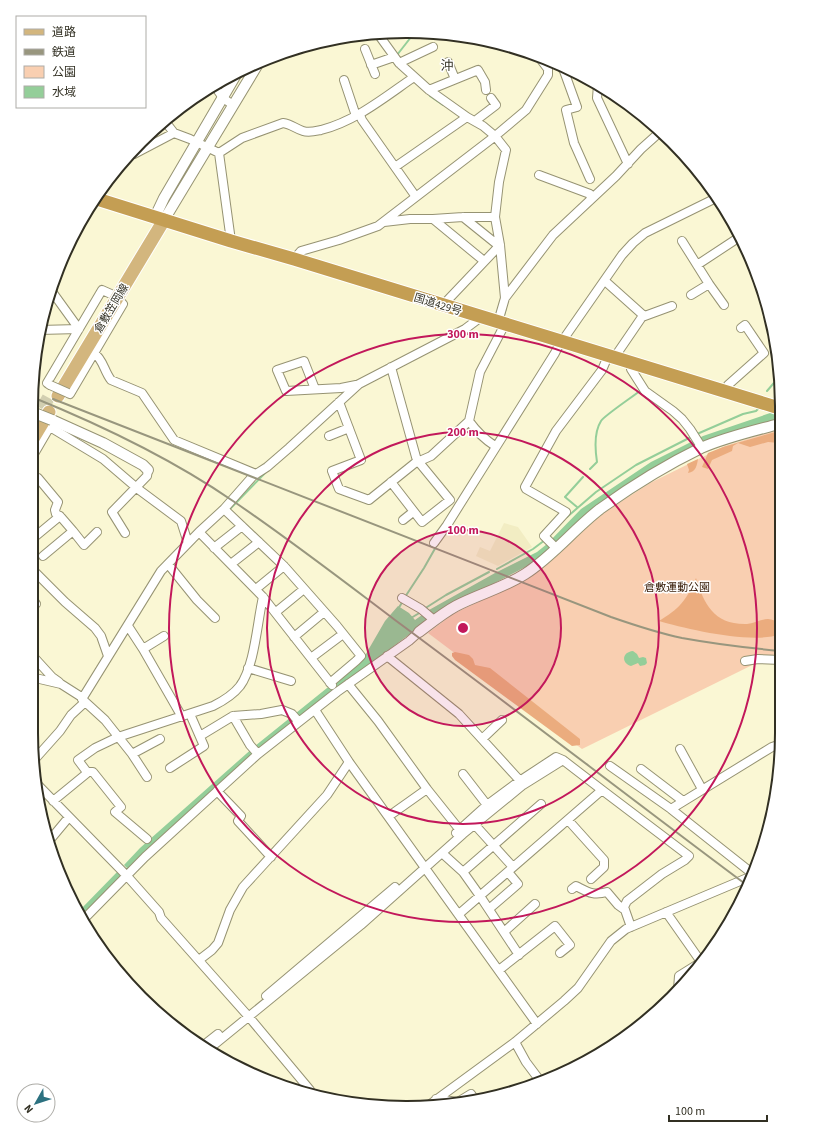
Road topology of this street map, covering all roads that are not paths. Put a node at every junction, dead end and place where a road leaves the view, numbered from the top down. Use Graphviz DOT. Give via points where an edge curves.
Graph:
graph roads {
  1 [pos="382,39"];
  2 [pos="433,47"];
  3 [pos="365,49"];
  4 [pos="397,60"];
  5 [pos="448,62"];
  6 [pos="371,65"];
  7 [pos="545,65"];
  8 [pos="253,72"];
  9 [pos="375,74"];
  10 [pos="567,75"];
  11 [pos="412,78"];
  12 [pos="455,79"];
  13 [pos="344,80"];
  14 [pos="232,82"];
  15 [pos="217,90"];
  16 [pos="429,90"];
  17 [pos="486,90"];
  18 [pos="597,91"];
  19 [pos="223,98"];
  20 [pos="491,98"];
  21 [pos="233,105"];
  22 [pos="358,115"];
  23 [pos="466,118"];
  24 [pos="475,121"];
  25 [pos="168,126"];
  26 [pos="174,134"];
  27 [pos="656,136"];
  28 [pos="494,137"];
  29 [pos="197,142"];
  30 [pos="208,148"];
  31 [pos="142,150"];
  32 [pos="219,153"];
  33 [pos="628,164"];
  34 [pos="395,167"];
  35 [pos="539,175"];
  36 [pos="590,179"];
  37 [pos="416,197"];
  38 [pos="591,199"];
  39 [pos="101,200"];
  40 [pos="712,200"];
  41 [pos="463,217"];
  42 [pos="160,218"];
  43 [pos="496,218"];
  44 [pos="433,219"];
  45 [pos="382,222"];
  46 [pos="735,240"];
  47 [pos="682,241"];
  48 [pos="231,242"];
  49 [pos="500,245"];
  50 [pos="294,259"];
  51 [pos="484,261"];
  52 [pos="697,265"];
  53 [pos="606,282"];
  54 [pos="709,284"];
  55 [pos="691,295"];
  56 [pos="55,296"];
  57 [pos="114,296"];
  58 [pos="505,298"];
  59 [pos="443,305"];
  60 [pos="724,305"];
  61 [pos="672,306"];
  62 [pos="643,315"];
  63 [pos="481,317"];
  64 [pos="502,323"];
  65 [pos="741,328"];
  66 [pos="79,329"];
  67 [pos="46,330"];
  68 [pos="562,341"];
  69 [pos="94,352"];
  70 [pos="611,357"];
  71 [pos="632,363"];
  72 [pos="391,369"];
  73 [pos="359,384"];
  74 [pos="315,389"];
  75 [pos="57,392"];
  76 [pos="726,392"];
  77 [pos="339,404"];
  78 [pos="775,407"];
  79 [pos="44,416"];
  80 [pos="469,421"];
  81 [pos="775,425"];
  82 [pos="38,428"];
  83 [pos="349,428"];
  84 [pos="38,436"];
  85 [pos="329,436"];
  86 [pos="698,441"];
  87 [pos="495,446"];
  88 [pos="418,461"];
  89 [pos="148,470"];
  90 [pos="256,474"];
  91 [pos="38,478"];
  92 [pos="391,482"];
  93 [pos="136,487"];
  94 [pos="450,500"];
  95 [pos="456,508"];
  96 [pos="226,511"];
  97 [pos="413,512"];
  98 [pos="60,516"];
  99 [pos="403,520"];
  100 [pos="242,526"];
  101 [pos="73,531"];
  102 [pos="97,532"];
  103 [pos="125,533"];
  104 [pos="38,534"];
  105 [pos="200,534"];
  106 [pos="259,542"];
  107 [pos="188,543"];
  108 [pos="434,543"];
  109 [pos="214,548"];
  110 [pos="556,548"];
  111 [pos="43,556"];
  112 [pos="231,564"];
  113 [pos="169,565"];
  114 [pos="284,566"];
  115 [pos="38,575"];
  116 [pos="256,589"];
  117 [pos="304,589"];
  118 [pos="263,597"];
  119 [pos="404,599"];
  120 [pos="276,612"];
  121 [pos="324,612"];
  122 [pos="215,618"];
  123 [pos="433,619"];
  124 [pos="129,627"];
  125 [pos="419,632"];
  126 [pos="343,634"];
  127 [pos="164,636"];
  128 [pos="294,637"];
  129 [pos="143,649"];
  130 [pos="108,656"];
  131 [pos="387,656"];
  132 [pos="311,658"];
  133 [pos="775,660"];
  134 [pos="745,661"];
  135 [pos="38,662"];
  136 [pos="361,667"];
  137 [pos="248,668"];
  138 [pos="38,679"];
  139 [pos="291,681"];
  140 [pos="61,684"];
  141 [pos="348,684"];
  142 [pos="334,687"];
  143 [pos="83,701"];
  144 [pos="315,710"];
  145 [pos="186,715"];
  146 [pos="233,716"];
  147 [pos="296,719"];
  148 [pos="502,720"];
  149 [pos="200,736"];
  150 [pos="118,737"];
  151 [pos="160,739"];
  152 [pos="482,739"];
  153 [pos="774,746"];
  154 [pos="680,749"];
  155 [pos="256,752"];
  156 [pos="132,754"];
  157 [pos="39,755"];
  158 [pos="349,762"];
  159 [pos="610,766"];
  160 [pos="170,768"];
  161 [pos="641,769"];
  162 [pos="87,772"];
  163 [pos="463,774"];
  164 [pos="147,777"];
  165 [pos="522,783"];
  166 [pos="427,789"];
  167 [pos="702,789"];
  168 [pos="43,790"];
  169 [pos="602,790"];
  170 [pos="217,791"];
  171 [pos="53,801"];
  172 [pos="683,801"];
  173 [pos="541,804"];
  174 [pos="487,805"];
  175 [pos="671,809"];
  176 [pos="389,816"];
  177 [pos="69,817"];
  178 [pos="568,820"];
  179 [pos="475,825"];
  180 [pos="462,832"];
  181 [pos="53,836"];
  182 [pos="146,839"];
  183 [pos="493,845"];
  184 [pos="442,853"];
  185 [pos="271,857"];
  186 [pos="425,866"];
  187 [pos="510,870"];
  188 [pos="463,872"];
  189 [pos="124,873"];
  190 [pos="747,874"];
  191 [pos="591,879"];
  192 [pos="744,879"];
  193 [pos="572,889"];
  194 [pos="480,896"];
  195 [pos="536,904"];
  196 [pos="489,910"];
  197 [pos="625,910"];
  198 [pos="666,912"];
  199 [pos="459,914"];
  200 [pos="87,916"];
  201 [pos="631,927"];
  202 [pos="504,932"];
  203 [pos="560,953"];
  204 [pos="519,955"];
  205 [pos="698,958"];
  206 [pos="199,960"];
  207 [pos="499,970"];
  208 [pos="687,972"];
  209 [pos="679,981"];
  210 [pos="247,1015"];
  211 [pos="537,1024"];
  212 [pos="515,1042"];
  213 [pos="207,1043"];
  214 [pos="212,1045"];
  215 [pos="537,1077"];
  216 [pos="307,1087"];
  217 [pos="436,1099"];
  1 -- 4 [label="street"];
  2 -- 4 [label="street"];
  3 -- 6 [label="street"];
  4 -- 6 [label="street"];
  4 -- 11 [label="street"];
  5 -- 12 [label="street"];
  6 -- 9 [label="street"];
  7 -- 28 [label="street" via="548,75 526,110"];
  8 -- 21 [label="street"];
  10 -- 36 [label="street" via="577,107 566,110 574,143"];
  11 -- 16 [label="street"];
  11 -- 22 [label="street"];
  12 -- 16 [label="street"];
  12 -- 17 [label="street" via="478,70 485,82"];
  13 -- 22 [label="street"];
  14 -- 19 [label="street"];
  15 -- 19 [label="street"];
  16 -- 23 [label="street"];
  18 -- 33 [label="street" via="597,98"];
  19 -- 21 [label="street"];
  19 -- 29 [label="street"];
  20 -- 24 [label="street" via="496,105"];
  21 -- 30 [label="street"];
  22 -- 32 [label="street" via="336,126 313,132 283,123 242,138"];
  22 -- 34 [label="street"];
  23 -- 24 [label="street"];
  23 -- 34 [label="street"];
  24 -- 28 [label="street"];
  25 -- 26 [label="street"];
  26 -- 29 [label="street"];
  26 -- 31 [label="street"];
  27 -- 33 [label="street"];
  28 -- 37 [label="street"];
  28 -- 43 [label="street" via="506,150 499,182"];
  29 -- 30 [label="street"];
  29 -- 42 [label="street" via="164,198"];
  30 -- 32 [label="street"];
  30 -- 42 [label="street"];
  32 -- 48 [label="street"];
  33 -- 38 [label="street"];
  34 -- 37 [label="street"];
  35 -- 38 [label="street" via="590,194"];
  37 -- 45 [label="street"];
  38 -- 58 [label="street" via="553,235"];
  39 -- 42 [label="highway, 国道429号"];
  40 -- 53 [label="street" via="645,233 622,255"];
  41 -- 43 [label="street"];
  41 -- 44 [label="street"];
  41 -- 49 [label="street"];
  42 -- 48 [label="highway, 国道429号"];
  42 -- 57 [label="main road, 倉敷笠岡線"];
  43 -- 49 [label="street"];
  44 -- 45 [label="street"];
  44 -- 51 [label="street"];
  45 -- 50 [label="street" via="378,226 339,240 301,251"];
  46 -- 52 [label="street"];
  47 -- 52 [label="street"];
  48 -- 50 [label="highway, 国道429号"];
  49 -- 51 [label="street"];
  49 -- 58 [label="street"];
  50 -- 59 [label="highway, 国道429号"];
  51 -- 59 [label="street"];
  52 -- 54 [label="street"];
  53 -- 62 [label="street"];
  53 -- 68 [label="street"];
  54 -- 55 [label="street"];
  54 -- 60 [label="street"];
  56 -- 66 [label="street"];
  57 -- 66 [label="street" via="102,290"];
  57 -- 69 [label="street" via="123,304"];
  57 -- 75 [label="main road, 倉敷笠岡線"];
  58 -- 64 [label="street"];
  59 -- 63 [label="highway, 国道429号"];
  61 -- 62 [label="street"];
  62 -- 70 [label="street"];
  63 -- 64 [label="highway, 国道429号"];
  63 -- 72 [label="street" via="465,329"];
  64 -- 68 [label="highway, 国道429号"];
  64 -- 80 [label="street" via="480,372"];
  65 -- 76 [label="street" via="745,325 764,353 728,385"];
  66 -- 67 [label="street"];
  66 -- 75 [label="street" via="47,383"];
  68 -- 70 [label="highway, 国道429号"];
  68 -- 87 [label="street"];
  69 -- 75 [label="street" via="70,394"];
  69 -- 90 [label="street" via="99,356 111,380 142,393 174,440"];
  70 -- 71 [label="highway, 国道429号"];
  70 -- 110 [label="street" via="556,431 525,487 566,512 544,536"];
  71 -- 76 [label="highway, 国道429号"];
  71 -- 86 [label="street" via="631,369 645,391 682,419"];
  72 -- 73 [label="street"];
  72 -- 88 [label="street"];
  73 -- 74 [label="street"];
  73 -- 77 [label="street"];
  74 -- 74 [label="street" via="286,391 277,370 304,361"];
  76 -- 78 [label="highway, 国道429号"];
  77 -- 83 [label="street"];
  77 -- 90 [label="street"];
  79 -- 82 [label="main road"];
  79 -- 84 [label="street"];
  79 -- 89 [label="street" via="103,443"];
  79 -- 93 [label="street" via="103,459"];
  80 -- 87 [label="street" via="476,431"];
  80 -- 88 [label="street" via="431,456"];
  81 -- 86 [label="street" via="721,441"];
  83 -- 85 [label="street"];
  83 -- 92 [label="street" via="361,460 332,471 339,489 369,500"];
  86 -- 110 [label="street" via="630,488"];
  87 -- 95 [label="street"];
  88 -- 92 [label="street"];
  88 -- 94 [label="street"];
  89 -- 93 [label="street" via="147,476"];
  90 -- 96 [label="street"];
  91 -- 98 [label="street" via="58,502 55,510"];
  92 -- 97 [label="street"];
  93 -- 103 [label="street" via="112,512"];
  93 -- 107 [label="street" via="181,521"];
  94 -- 95 [label="street"];
  94 -- 97 [label="street" via="422,522"];
  95 -- 108 [label="street"];
  96 -- 100 [label="street"];
  96 -- 105 [label="street"];
  97 -- 99 [label="street"];
  98 -- 101 [label="street"];
  98 -- 104 [label="street"];
  100 -- 106 [label="street"];
  100 -- 109 [label="street"];
  101 -- 102 [label="street" via="84,545"];
  101 -- 111 [label="street"];
  105 -- 107 [label="street"];
  105 -- 109 [label="street"];
  106 -- 112 [label="street"];
  106 -- 114 [label="street"];
  107 -- 113 [label="street"];
  109 -- 112 [label="street"];
  110 -- 123 [label="street" via="520,577"];
  112 -- 116 [label="street"];
  113 -- 122 [label="street"];
  113 -- 124 [label="street" via="156,580"];
  114 -- 116 [label="street"];
  114 -- 117 [label="street"];
  115 -- 130 [label="street" via="95,628 101,636"];
  116 -- 118 [label="street"];
  117 -- 120 [label="street"];
  117 -- 121 [label="street"];
  118 -- 120 [label="street"];
  118 -- 137 [label="street"];
  119 -- 123 [label="street"];
  120 -- 128 [label="street"];
  121 -- 126 [label="street"];
  121 -- 128 [label="street"];
  123 -- 125 [label="street"];
  124 -- 129 [label="street"];
  124 -- 130 [label="street"];
  125 -- 131 [label="street"];
  126 -- 132 [label="street"];
  126 -- 136 [label="street" via="361,656"];
  127 -- 129 [label="street"];
  128 -- 132 [label="street"];
  129 -- 145 [label="street"];
  130 -- 143 [label="street"];
  131 -- 136 [label="street"];
  131 -- 152 [label="street" via="459,714"];
  132 -- 142 [label="street"];
  133 -- 134 [label="street"];
  135 -- 140 [label="street"];
  136 -- 141 [label="street"];
  136 -- 142 [label="street"];
  137 -- 139 [label="street"];
  137 -- 145 [label="street" via="240,686 232,694 213,706"];
  138 -- 140 [label="street"];
  140 -- 143 [label="street"];
  141 -- 142 [label="street"];
  141 -- 166 [label="street"];
  142 -- 144 [label="street"];
  143 -- 150 [label="street" via="105,720"];
  143 -- 157 [label="street"];
  144 -- 147 [label="street"];
  144 -- 158 [label="street"];
  145 -- 149 [label="street"];
  145 -- 150 [label="street"];
  146 -- 147 [label="street" via="282,710"];
  146 -- 149 [label="street"];
  146 -- 155 [label="street"];
  147 -- 155 [label="street"];
  148 -- 152 [label="street"];
  149 -- 160 [label="street" via="204,746"];
  150 -- 156 [label="street"];
  150 -- 162 [label="street" via="80,757 78,760"];
  151 -- 156 [label="street"];
  152 -- 165 [label="street"];
  153 -- 167 [label="street"];
  154 -- 167 [label="street"];
  155 -- 170 [label="street"];
  156 -- 164 [label="street"];
  158 -- 176 [label="street"];
  158 -- 185 [label="street" via="327,795"];
  159 -- 175 [label="street"];
  161 -- 172 [label="street"];
  162 -- 171 [label="street"];
  162 -- 182 [label="street" via="93,772 121,807 115,812"];
  163 -- 174 [label="street"];
  165 -- 169 [label="street" via="563,760"];
  165 -- 174 [label="street"];
  165 -- 179 [label="street"];
  166 -- 176 [label="street"];
  166 -- 180 [label="street"];
  167 -- 172 [label="street"];
  168 -- 171 [label="street"];
  169 -- 178 [label="street"];
  169 -- 197 [label="street" via="689,856 627,901"];
  170 -- 185 [label="street" via="241,816 238,821"];
  170 -- 189 [label="street"];
  171 -- 177 [label="street"];
  172 -- 175 [label="street"];
  173 -- 183 [label="street"];
  174 -- 180 [label="street"];
  175 -- 190 [label="street"];
  176 -- 186 [label="street"];
  177 -- 181 [label="street"];
  177 -- 189 [label="street"];
  178 -- 187 [label="street"];
  178 -- 191 [label="street" via="604,860 604,867"];
  179 -- 180 [label="street"];
  179 -- 183 [label="street"];
  180 -- 184 [label="street"];
  180 -- 186 [label="street"];
  183 -- 187 [label="street"];
  183 -- 188 [label="street"];
  184 -- 186 [label="street"];
  184 -- 188 [label="street"];
  185 -- 206 [label="street" via="243,887 230,910 218,943"];
  186 -- 199 [label="street"];
  186 -- 210 [label="street"];
  187 -- 194 [label="street"];
  187 -- 196 [label="street" via="518,884"];
  188 -- 194 [label="street"];
  189 -- 200 [label="street"];
  189 -- 206 [label="street"];
  192 -- 198 [label="street"];
  193 -- 197 [label="street" via="576,886 593,894 607,892"];
  194 -- 196 [label="street"];
  194 -- 199 [label="street"];
  195 -- 202 [label="street"];
  196 -- 202 [label="street"];
  197 -- 201 [label="street"];
  198 -- 201 [label="street"];
  198 -- 205 [label="street"];
  199 -- 207 [label="street"];
  201 -- 211 [label="street" via="612,940 578,988"];
  202 -- 204 [label="street"];
  203 -- 204 [label="street" via="570,945 555,926"];
  204 -- 207 [label="street"];
  206 -- 210 [label="street"];
  207 -- 211 [label="street"];
  208 -- 209 [label="street" via="679,976"];
  210 -- 213 [label="street"];
  210 -- 214 [label="street"];
  210 -- 216 [label="street"];
  211 -- 212 [label="street"];
  212 -- 215 [label="street"];
  212 -- 217 [label="street"];
}
